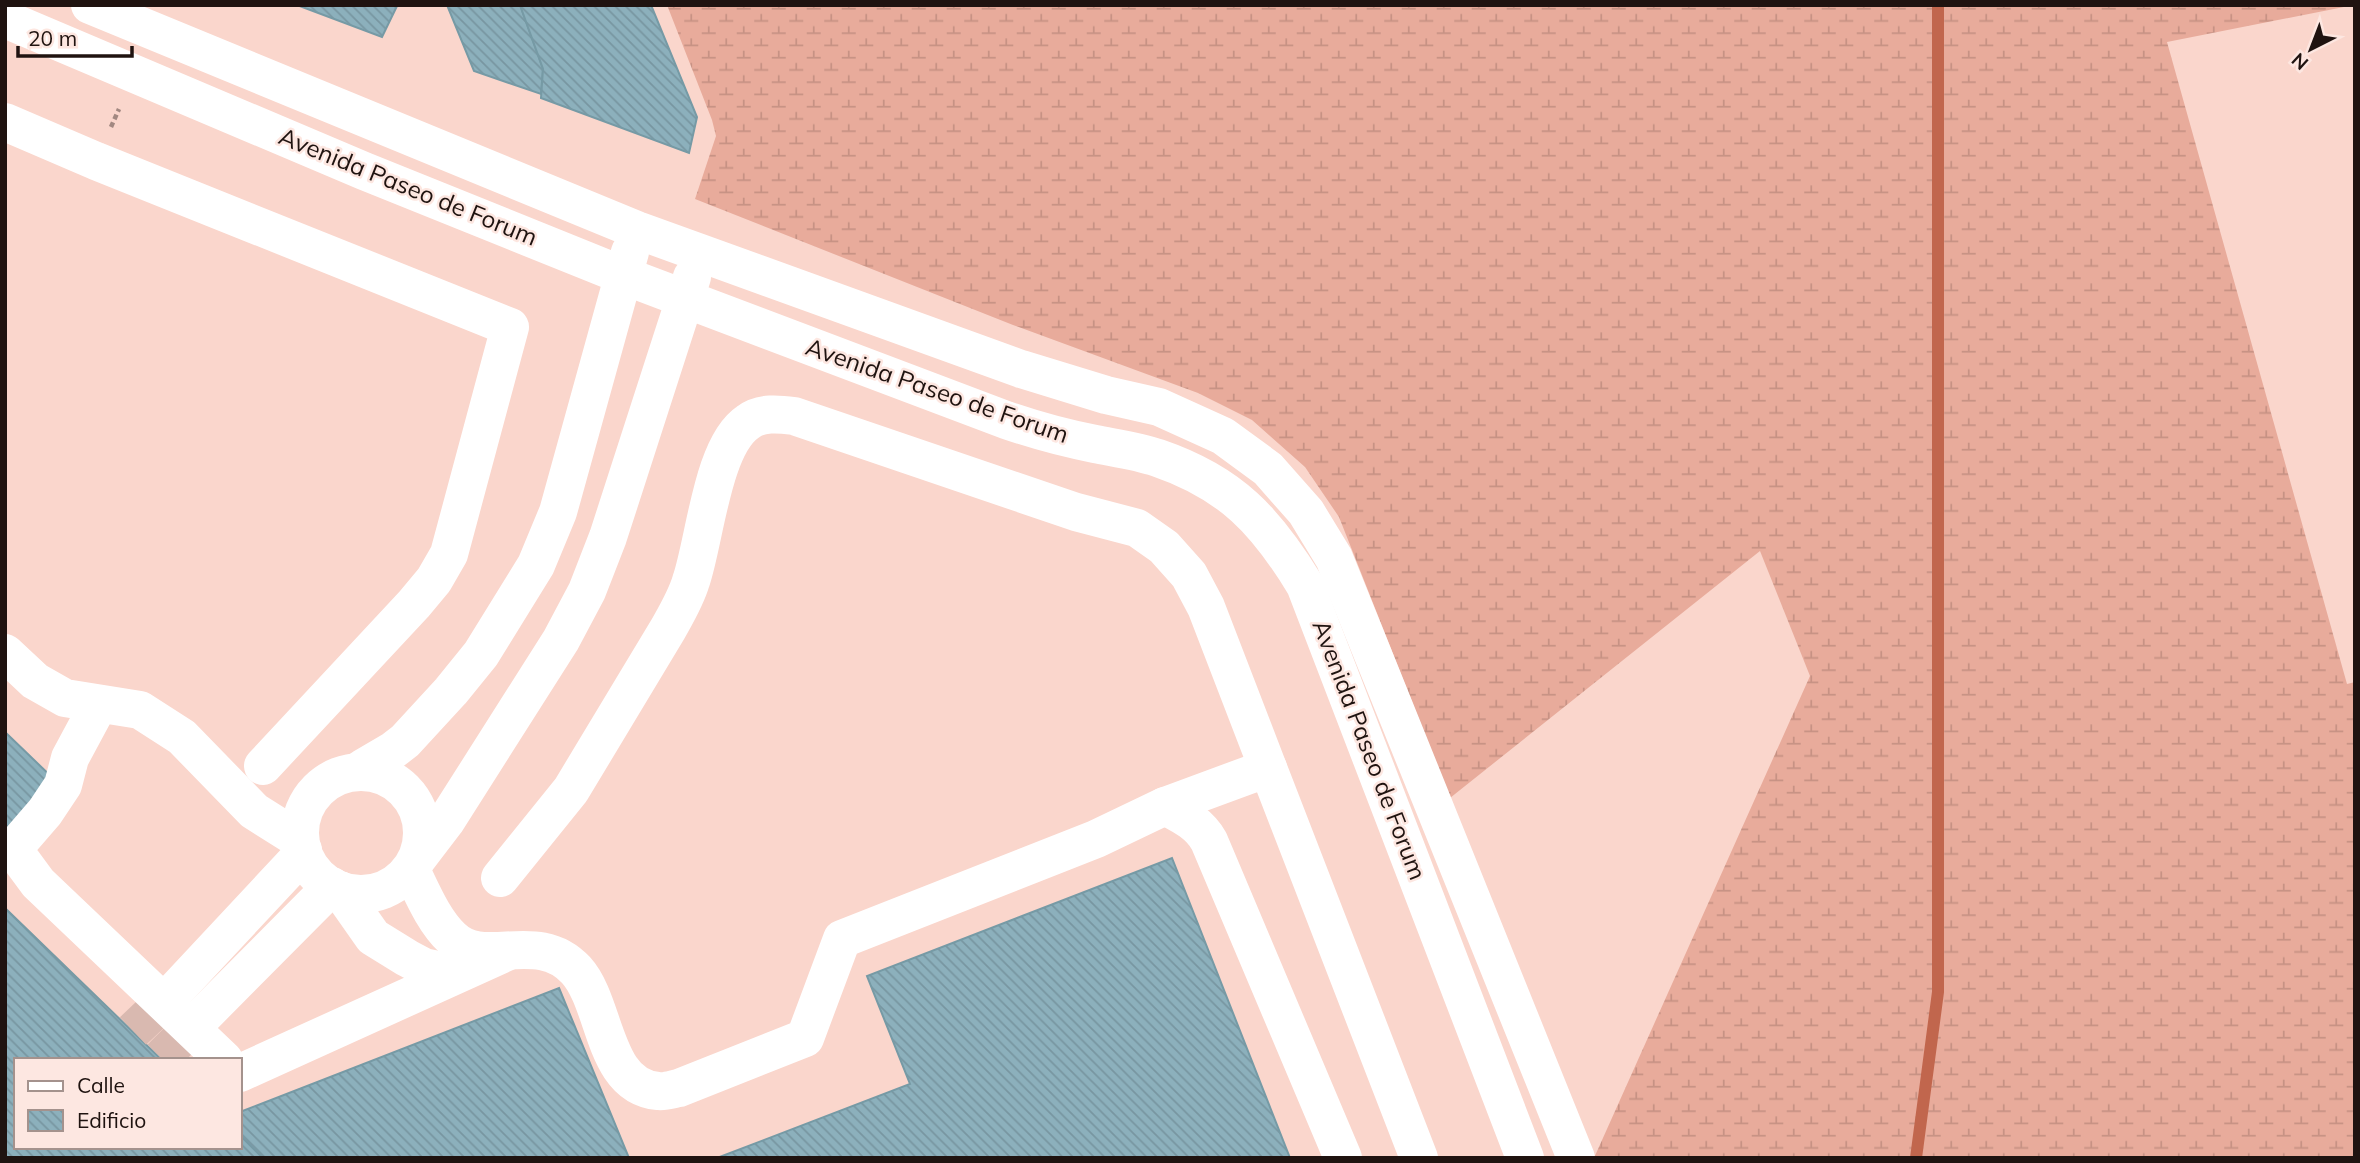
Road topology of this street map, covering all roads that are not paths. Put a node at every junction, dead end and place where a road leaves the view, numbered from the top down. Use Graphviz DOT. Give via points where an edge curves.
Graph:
graph roads {
  1 [pos="90,5"];
  2 [pos="5,19"];
  3 [pos="5,122"];
  4 [pos="637,230"];
  5 [pos="700,251"];
  6 [pos="622,275"];
  7 [pos="685,300"];
  8 [pos="5,653"];
  9 [pos="99,704"];
  10 [pos="205,761"];
  11 [pos="263,766"];
  12 [pos="1268,768"];
  13 [pos="348,775"];
  14 [pos="1165,806"];
  15 [pos="302,845"];
  16 [pos="410,868"];
  17 [pos="500,878"];
  18 [pos="336,888"];
  19 [pos="373,937"];
  20 [pos="511,950"];
  21 [pos="467,970"];
  22 [pos="222,1058"];
  23 [pos="242,1072"];
  24 [pos="1343,1158"];
  25 [pos="1419,1158"];
  26 [pos="1525,1158"];
  27 [pos="1576,1158"];
  1 -- 4 [label="street, Avenida Paseo de Forum"];
  2 -- 6 [label="street, Avenida Paseo de Forum"];
  3 -- 11 [label="street" via="510,327 449,554 414,604"];
  4 -- 5 [label="street, Avenida Paseo de Forum"];
  4 -- 6 [label="street"];
  5 -- 7 [label="street"];
  5 -- 27 [label="street, Avenida Paseo de Forum" via="1021,369 1158,407 1223,436 1268,469 1306,512 1334,558"];
  6 -- 7 [label="street, Avenida Paseo de Forum"];
  6 -- 13 [label="street" via="558,512 536,565 481,654 451,691 405,741"];
  7 -- 16 [label="street" via="587,591 554,652 446,821"];
  7 -- 26 [label="street, Avenida Paseo de Forum" via="1006,420 1157,457 1213,482 1248,509 1281,545 1305,585"];
  8 -- 9 [label="street" via="35,681 65,698"];
  9 -- 10 [label="street" via="140,710 182,737"];
  9 -- 22 [label="street" via="70,758 63,785 13,849 38,883"];
  10 -- 11 [label="street" via="237,760"];
  10 -- 15 [label="street" via="254,811"];
  11 -- 13 [label="street" via="301,774"];
  12 -- 14 [label="street"];
  12 -- 17 [label="street" via="1206,607 1189,575 1164,547 1137,528 1076,512 794,416 769,414 748,421 731,439 682,605 571,790"];
  12 -- 25 [label="street"];
  13 -- 15 [label="street" via="318,789 306,807 300,828"];
  13 -- 16 [label="street" via="382,776 409,795 421,826"];
  14 -- 20 [label="street" via="1096,839 842,939 805,1038 680,1088 658,1091 622,1073 587,985 574,968 537,948"];
  14 -- 24 [label="street" via="1188,818 1209,841"];
  15 -- 18 [label="street" via="321,879"];
  15 -- 18 [label="street" via="299,858 186,1006"];
  16 -- 18 [label="street" via="394,884 373,893"];
  16 -- 19 [label="street" via="384,907"];
  16 -- 20 [label="street" via="453,940 479,952"];
  18 -- 19 [label="street"];
  19 -- 21 [label="street" via="424,967"];
  20 -- 21 [label="street"];
  21 -- 23 [label="street"];
}
